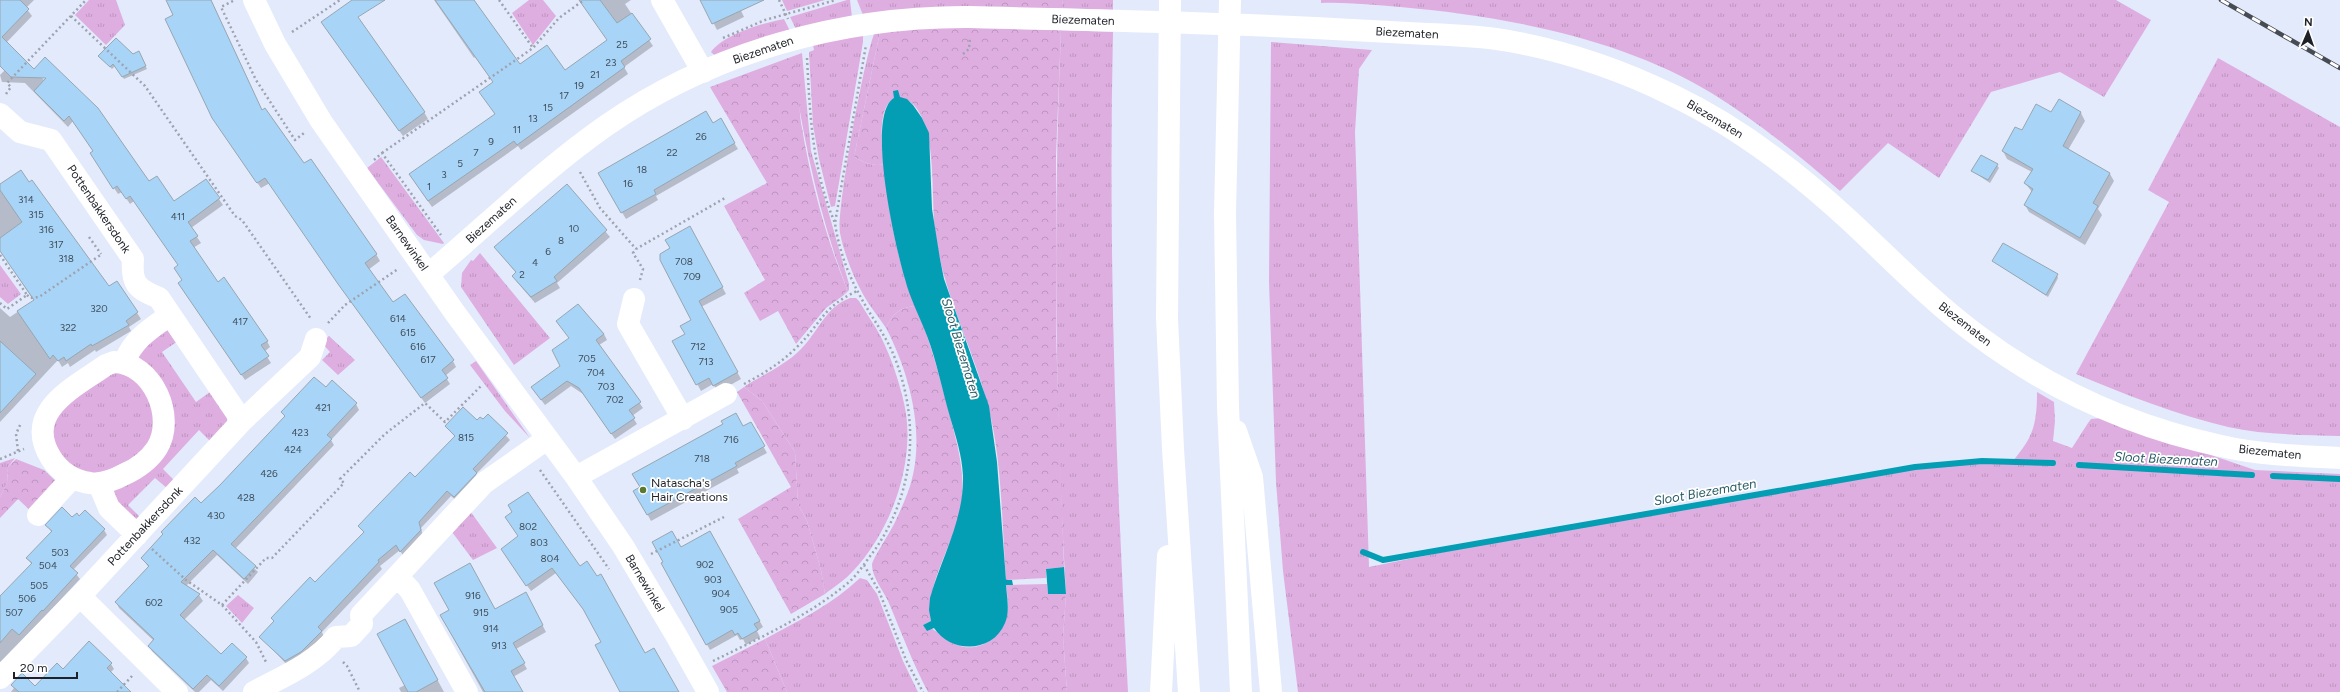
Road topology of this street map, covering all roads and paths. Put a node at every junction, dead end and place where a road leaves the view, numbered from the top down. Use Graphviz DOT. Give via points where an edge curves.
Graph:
graph roads {
  1 [pos="86,0"];
  2 [pos="234,0"];
  3 [pos="254,0"];
  4 [pos="340,0"];
  5 [pos="499,0"];
  6 [pos="584,0"];
  7 [pos="662,0"];
  8 [pos="836,0"];
  9 [pos="1170,0"];
  10 [pos="1230,0"];
  11 [pos="71,16"];
  12 [pos="862,24"];
  13 [pos="798,38"];
  14 [pos="275,44"];
  15 [pos="533,48"];
  16 [pos="698,63"];
  17 [pos="2,105"];
  18 [pos="321,121"];
  19 [pos="382,153"];
  20 [pos="570,153"];
  21 [pos="358,172"];
  22 [pos="725,198"];
  23 [pos="835,224"];
  24 [pos="121,241"];
  25 [pos="636,249"];
  26 [pos="454,253"];
  27 [pos="0,255"];
  28 [pos="416,257"];
  29 [pos="429,274"];
  30 [pos="857,291"];
  31 [pos="28,295"];
  32 [pos="634,299"];
  33 [pos="0,303"];
  34 [pos="170,315"];
  35 [pos="318,336"];
  36 [pos="124,363"];
  37 [pos="481,386"];
  38 [pos="726,394"];
  39 [pos="1228,407"];
  40 [pos="683,419"];
  41 [pos="242,421"];
  42 [pos="547,438"];
  43 [pos="44,444"];
  44 [pos="1173,448"];
  45 [pos="528,453"];
  46 [pos="2340,458"];
  47 [pos="0,459"];
  48 [pos="576,477"];
  49 [pos="72,478"];
  50 [pos="99,484"];
  51 [pos="38,514"];
  52 [pos="724,516"];
  53 [pos="137,535"];
  54 [pos="633,564"];
  55 [pos="864,565"];
  56 [pos="611,572"];
  57 [pos="398,577"];
  58 [pos="80,596"];
  59 [pos="222,605"];
  60 [pos="327,649"];
  61 [pos="695,670"];
  62 [pos="0,678"];
  63 [pos="275,680"];
  64 [pos="177,692"];
  65 [pos="254,692"];
  66 [pos="360,692"];
  67 [pos="467,692"];
  68 [pos="708,692"];
  69 [pos="923,692"];
  70 [pos="1162,692"];
  71 [pos="1189,692"];
  72 [pos="1241,692"];
  73 [pos="1271,692"];
  1 -- 11 [label="path"];
  2 -- 18 [label="path" via="221,6 256,80 295,140"];
  3 -- 14 [label="main road, Barnewinkel"];
  4 -- 14 [label="path"];
  5 -- 15 [label="path"];
  6 -- 15 [label="path" via="559,18"];
  7 -- 16 [label="main road"];
  8 -- 16 [label="path" via="742,28"];
  9 -- 44 [label="main road" via="1168,318"];
  10 -- 39 [label="main road" via="1225,213"];
  11 -- 17 [label="path" via="7,83 11,87"];
  11 -- 35 [label="path" via="145,86 235,216 242,220"];
  12 -- 13 [label="main road, Biezematen"];
  12 -- 23 [label="path" via="867,41"];
  12 -- 46 [label="main road, Biezematen" via="919,18 970,17 1288,27 1507,40 1568,55 1670,94 1744,137 1813,189 1976,335 2024,367 2062,388 2125,417 2167,432 2224,447 2282,455"];
  13 -- 16 [label="main road, Biezematen"];
  13 -- 23 [label="path" via="806,54 814,151"];
  14 -- 18 [label="main road, Barnewinkel"];
  15 -- 19 [label="path"];
  16 -- 20 [label="main road, Biezematen"];
  17 -- 24 [label="main road, Pottenbakkersdonk" via="20,132 52,140"];
  18 -- 21 [label="main road, Barnewinkel"];
  19 -- 21 [label="path"];
  19 -- 26 [label="path"];
  20 -- 25 [label="path" via="600,208"];
  20 -- 26 [label="main road, Biezematen"];
  21 -- 28 [label="main road, Barnewinkel"];
  22 -- 25 [label="path"];
  23 -- 30 [label="path" via="841,250"];
  24 -- 31 [label="path" via="39,297 30,298"];
  24 -- 34 [label="main road, Pottenbakkersdonk" via="133,259 132,275 141,290 159,298"];
  25 -- 32 [label="path" via="633,253 643,269"];
  26 -- 29 [label="main road, Biezematen"];
  27 -- 31 [label="path"];
  28 -- 29 [label="main road, Barnewinkel"];
  28 -- 35 [label="path" via="345,305"];
  29 -- 42 [label="main road, Barnewinkel"];
  30 -- 38 [label="path" via="831,306 798,347 775,366"];
  30 -- 55 [label="path" via="877,321 896,361 909,403 911,431 906,485 890,523"];
  31 -- 33 [label="path" via="7,309"];
  32 -- 40 [label="main road" via="628,324"];
  34 -- 36 [label="main road" via="139,337"];
  34 -- 41 [label="main road, Pottenbakkersdonk"];
  35 -- 41 [label="main road, Pottenbakkersdonk" via="310,357"];
  36 -- 43 [label="main road" via="109,364 54,403 44,420"];
  36 -- 50 [label="main road" via="143,375 155,391 163,410 164,430 156,449 144,462 118,478"];
  37 -- 59 [label="path" via="445,422 425,403 385,434 340,479 344,483 272,558 266,558"];
  38 -- 40 [label="main road"];
  39 -- 72 [label="main road"];
  39 -- 73 [label="main road" via="1252,477"];
  40 -- 48 [label="main road"];
  41 -- 53 [label="main road, Pottenbakkersdonk"];
  42 -- 45 [label="main road"];
  42 -- 48 [label="main road, Barnewinkel"];
  43 -- 47 [label="path"];
  43 -- 49 [label="main road" via="56,464"];
  44 -- 70 [label="main road"];
  44 -- 71 [label="main road"];
  45 -- 56 [label="path"];
  45 -- 57 [label="main road" via="484,483"];
  48 -- 54 [label="main road, Barnewinkel"];
  49 -- 50 [label="main road"];
  49 -- 51 [label="main road"];
  50 -- 53 [label="main road" via="109,508"];
  52 -- 54 [label="path"];
  53 -- 58 [label="main road, Pottenbakkersdonk"];
  53 -- 59 [label="path" via="186,580"];
  54 -- 61 [label="main road, Barnewinkel"];
  55 -- 61 [label="path" via="850,581 828,598 767,634"];
  55 -- 69 [label="path" via="879,591 906,660"];
  57 -- 60 [label="main road" via="361,615 362,624 351,636 336,637"];
  57 -- 67 [label="main road" via="410,590"];
  58 -- 62 [label="main road, Pottenbakkersdonk"];
  58 -- 64 [label="main road"];
  59 -- 63 [label="path" via="256,642"];
  60 -- 63 [label="main road"];
  60 -- 66 [label="path" via="348,666"];
  61 -- 68 [label="main road, Barnewinkel"];
  63 -- 65 [label="main road"];
}
